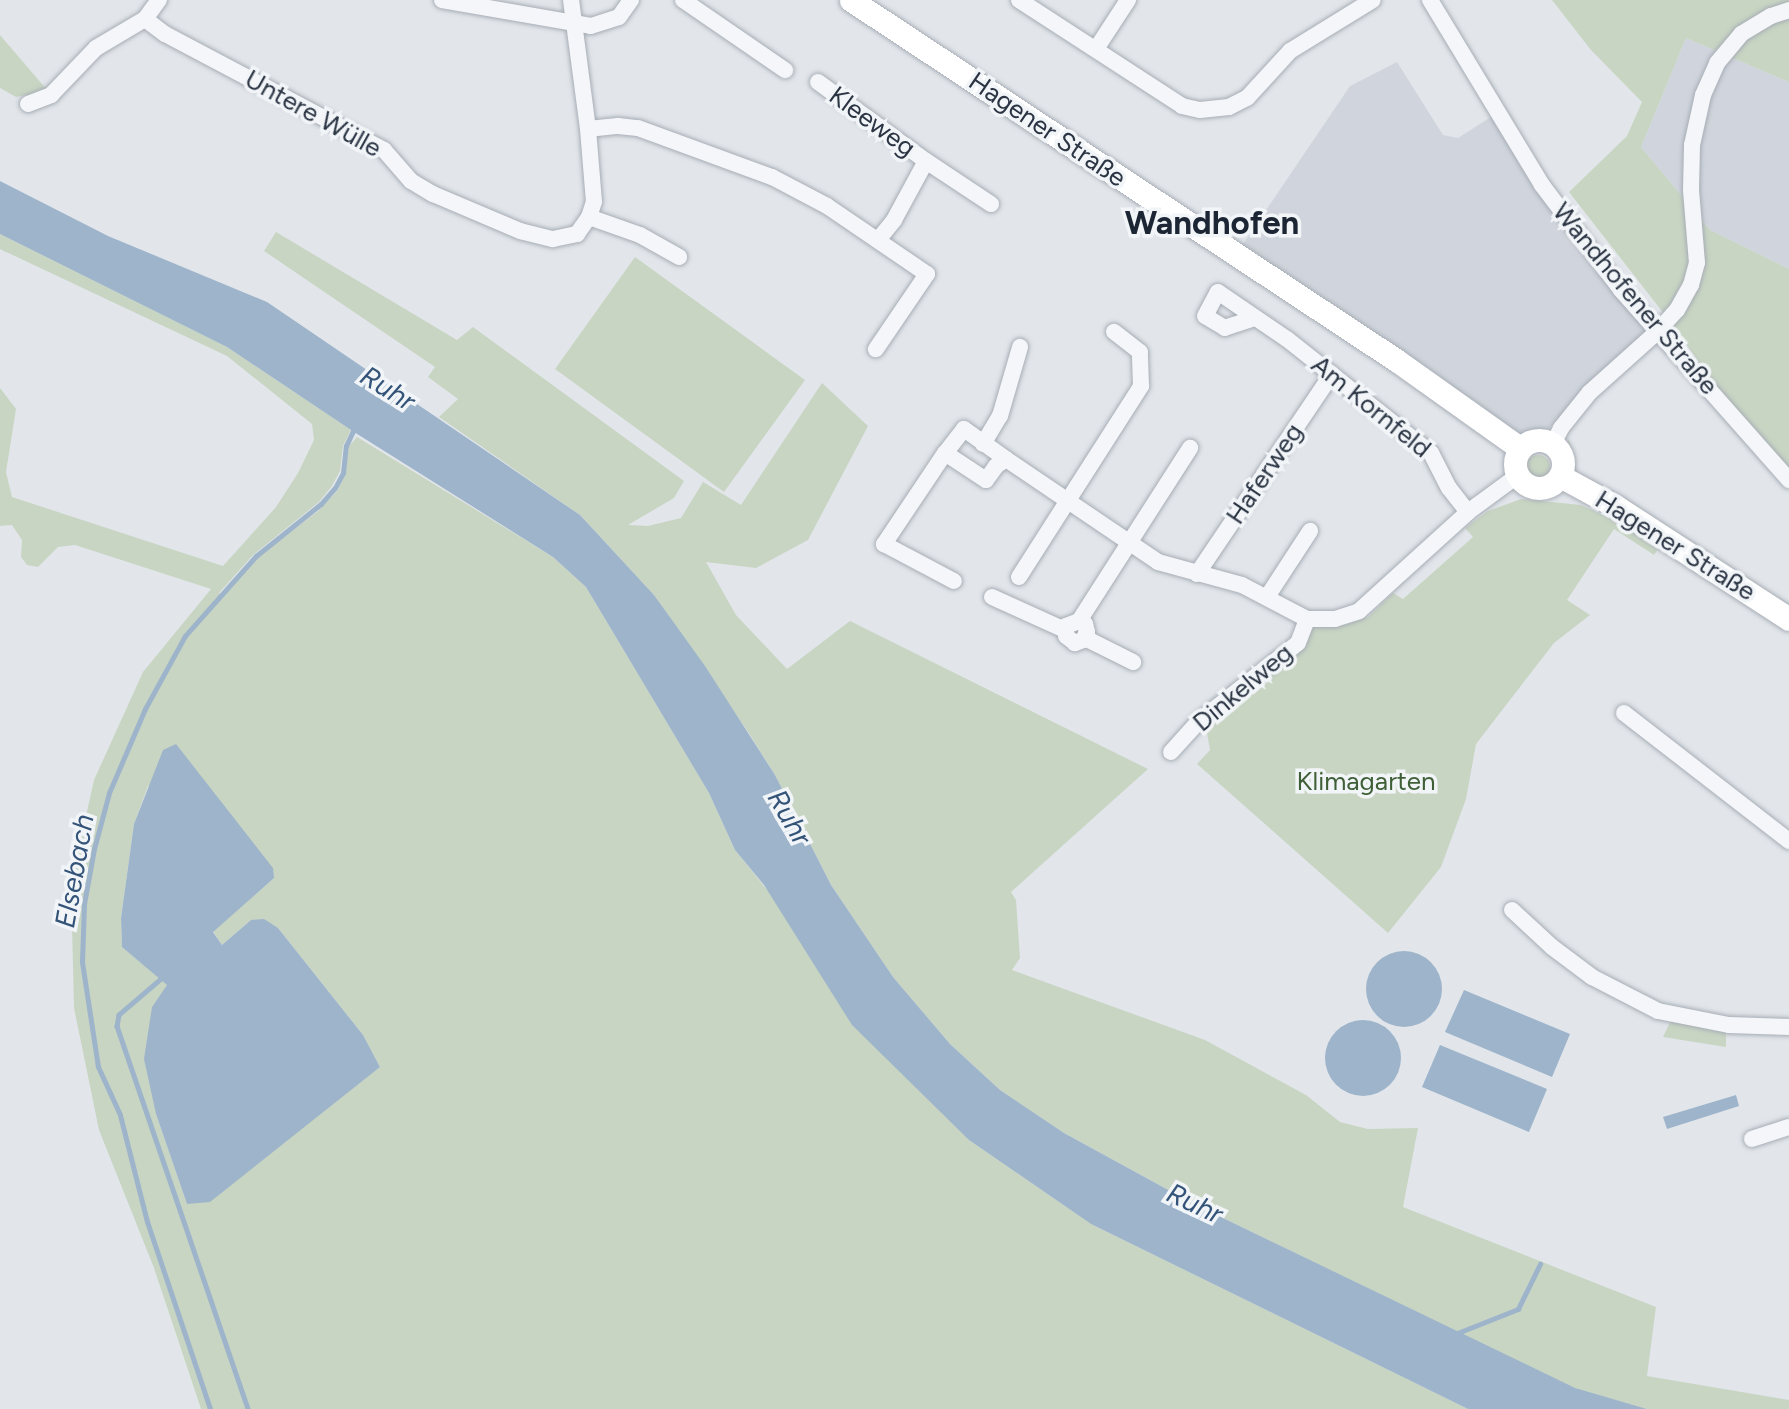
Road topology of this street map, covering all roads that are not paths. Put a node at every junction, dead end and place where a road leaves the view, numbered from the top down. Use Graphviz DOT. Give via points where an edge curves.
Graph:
graph roads {
  1 [pos="159,0"];
  2 [pos="442,0"];
  3 [pos="571,0"];
  4 [pos="631,0"];
  5 [pos="683,0"];
  6 [pos="851,0"];
  7 [pos="1019,0"];
  8 [pos="1128,0"];
  9 [pos="1373,0"];
  10 [pos="1430,0"];
  11 [pos="1789,10"];
  12 [pos="145,19"];
  13 [pos="574,22"];
  14 [pos="1096,49"];
  15 [pos="785,70"];
  16 [pos="818,82"];
  17 [pos="28,104"];
  18 [pos="588,129"];
  19 [pos="926,161"];
  20 [pos="992,204"];
  21 [pos="589,217"];
  22 [pos="878,240"];
  23 [pos="679,257"];
  24 [pos="1255,318"];
  25 [pos="1114,332"];
  26 [pos="1657,332"];
  27 [pos="1020,347"];
  28 [pos="876,349"];
  29 [pos="1332,374"];
  30 [pos="983,444"];
  31 [pos="1553,444"];
  32 [pos="1190,448"];
  33 [pos="1520,448"];
  34 [pos="945,453"];
  35 [pos="1006,459"];
  36 [pos="1560,475"];
  37 [pos="1517,476"];
  38 [pos="1789,480"];
  39 [pos="1069,502"];
  40 [pos="1468,512"];
  41 [pos="1310,531"];
  42 [pos="1128,544"];
  43 [pos="1197,574"];
  44 [pos="1019,577"];
  45 [pos="954,581"];
  46 [pos="992,597"];
  47 [pos="1267,597"];
  48 [pos="1307,618"];
  49 [pos="1789,619"];
  50 [pos="1072,625"];
  51 [pos="1133,662"];
  52 [pos="1624,713"];
  53 [pos="1171,752"];
  54 [pos="1789,841"];
  55 [pos="1512,910"];
  56 [pos="1789,1027"];
  57 [pos="1789,1127"];
  58 [pos="1752,1139"];
  1 -- 12 [label="street"];
  2 -- 13 [label="street"];
  3 -- 13 [label="street"];
  4 -- 13 [label="street" via="620,17 607,23"];
  5 -- 15 [label="street"];
  6 -- 33 [label="main road, Hagener Straße" via="1396,360"];
  7 -- 14 [label="street"];
  8 -- 14 [label="street"];
  9 -- 14 [label="street" via="1290,51 1247,98 1229,107 1200,110 1182,106"];
  10 -- 26 [label="street, Wandhofener Straße" via="1542,185"];
  11 -- 26 [label="street" via="1741,34 1717,62 1703,95 1692,145 1697,263 1677,310"];
  12 -- 17 [label="street" via="96,48 51,95"];
  12 -- 21 [label="street, Untere Wülle" via="165,34 384,150 411,181 433,194 520,231 553,239 577,234"];
  13 -- 18 [label="street"];
  16 -- 19 [label="street, Kleeweg"];
  18 -- 21 [label="street" via="594,186"];
  18 -- 22 [label="street" via="638,128 772,177"];
  19 -- 20 [label="street, Kleeweg"];
  19 -- 22 [label="street, Kleeweg"];
  21 -- 23 [label="street" via="640,235"];
  22 -- 28 [label="street" via="927,274"];
  24 -- 29 [label="street, Am Kornfeld"];
  25 -- 39 [label="street" via="1140,352 1141,386"];
  26 -- 31 [label="street" via="1589,394"];
  26 -- 38 [label="street, Wandhofener Straße"];
  27 -- 30 [label="street" via="1000,416"];
  29 -- 40 [label="street, Am Kornfeld" via="1431,453"];
  29 -- 43 [label="street, Haferweg"];
  30 -- 34 [label="street" via="964,429"];
  30 -- 35 [label="street"];
  31 -- 33 [label="main road" via="1539,439"];
  31 -- 36 [label="main road" via="1561,455"];
  32 -- 42 [label="street"];
  33 -- 37 [label="main road" via="1514,462"];
  34 -- 35 [label="street" via="986,480"];
  34 -- 45 [label="street" via="884,544"];
  35 -- 39 [label="street"];
  36 -- 37 [label="main road" via="1544,488 1524,484"];
  36 -- 49 [label="main road, Hagener Straße"];
  37 -- 40 [label="street"];
  39 -- 42 [label="street"];
  39 -- 44 [label="street"];
  40 -- 48 [label="street" via="1359,611 1335,619"];
  41 -- 47 [label="street"];
  42 -- 43 [label="street" via="1158,562"];
  42 -- 50 [label="street"];
  43 -- 47 [label="street" via="1242,585"];
  46 -- 50 [label="street"];
  47 -- 48 [label="street"];
  48 -- 53 [label="street, Dinkelweg" via="1297,643 1216,706"];
  50 -- 51 [label="street" via="1072,642 1085,638"];
  52 -- 54 [label="street"];
  55 -- 56 [label="street" via="1592,977 1658,1011 1729,1025"];
  57 -- 58 [label="street"];
}
